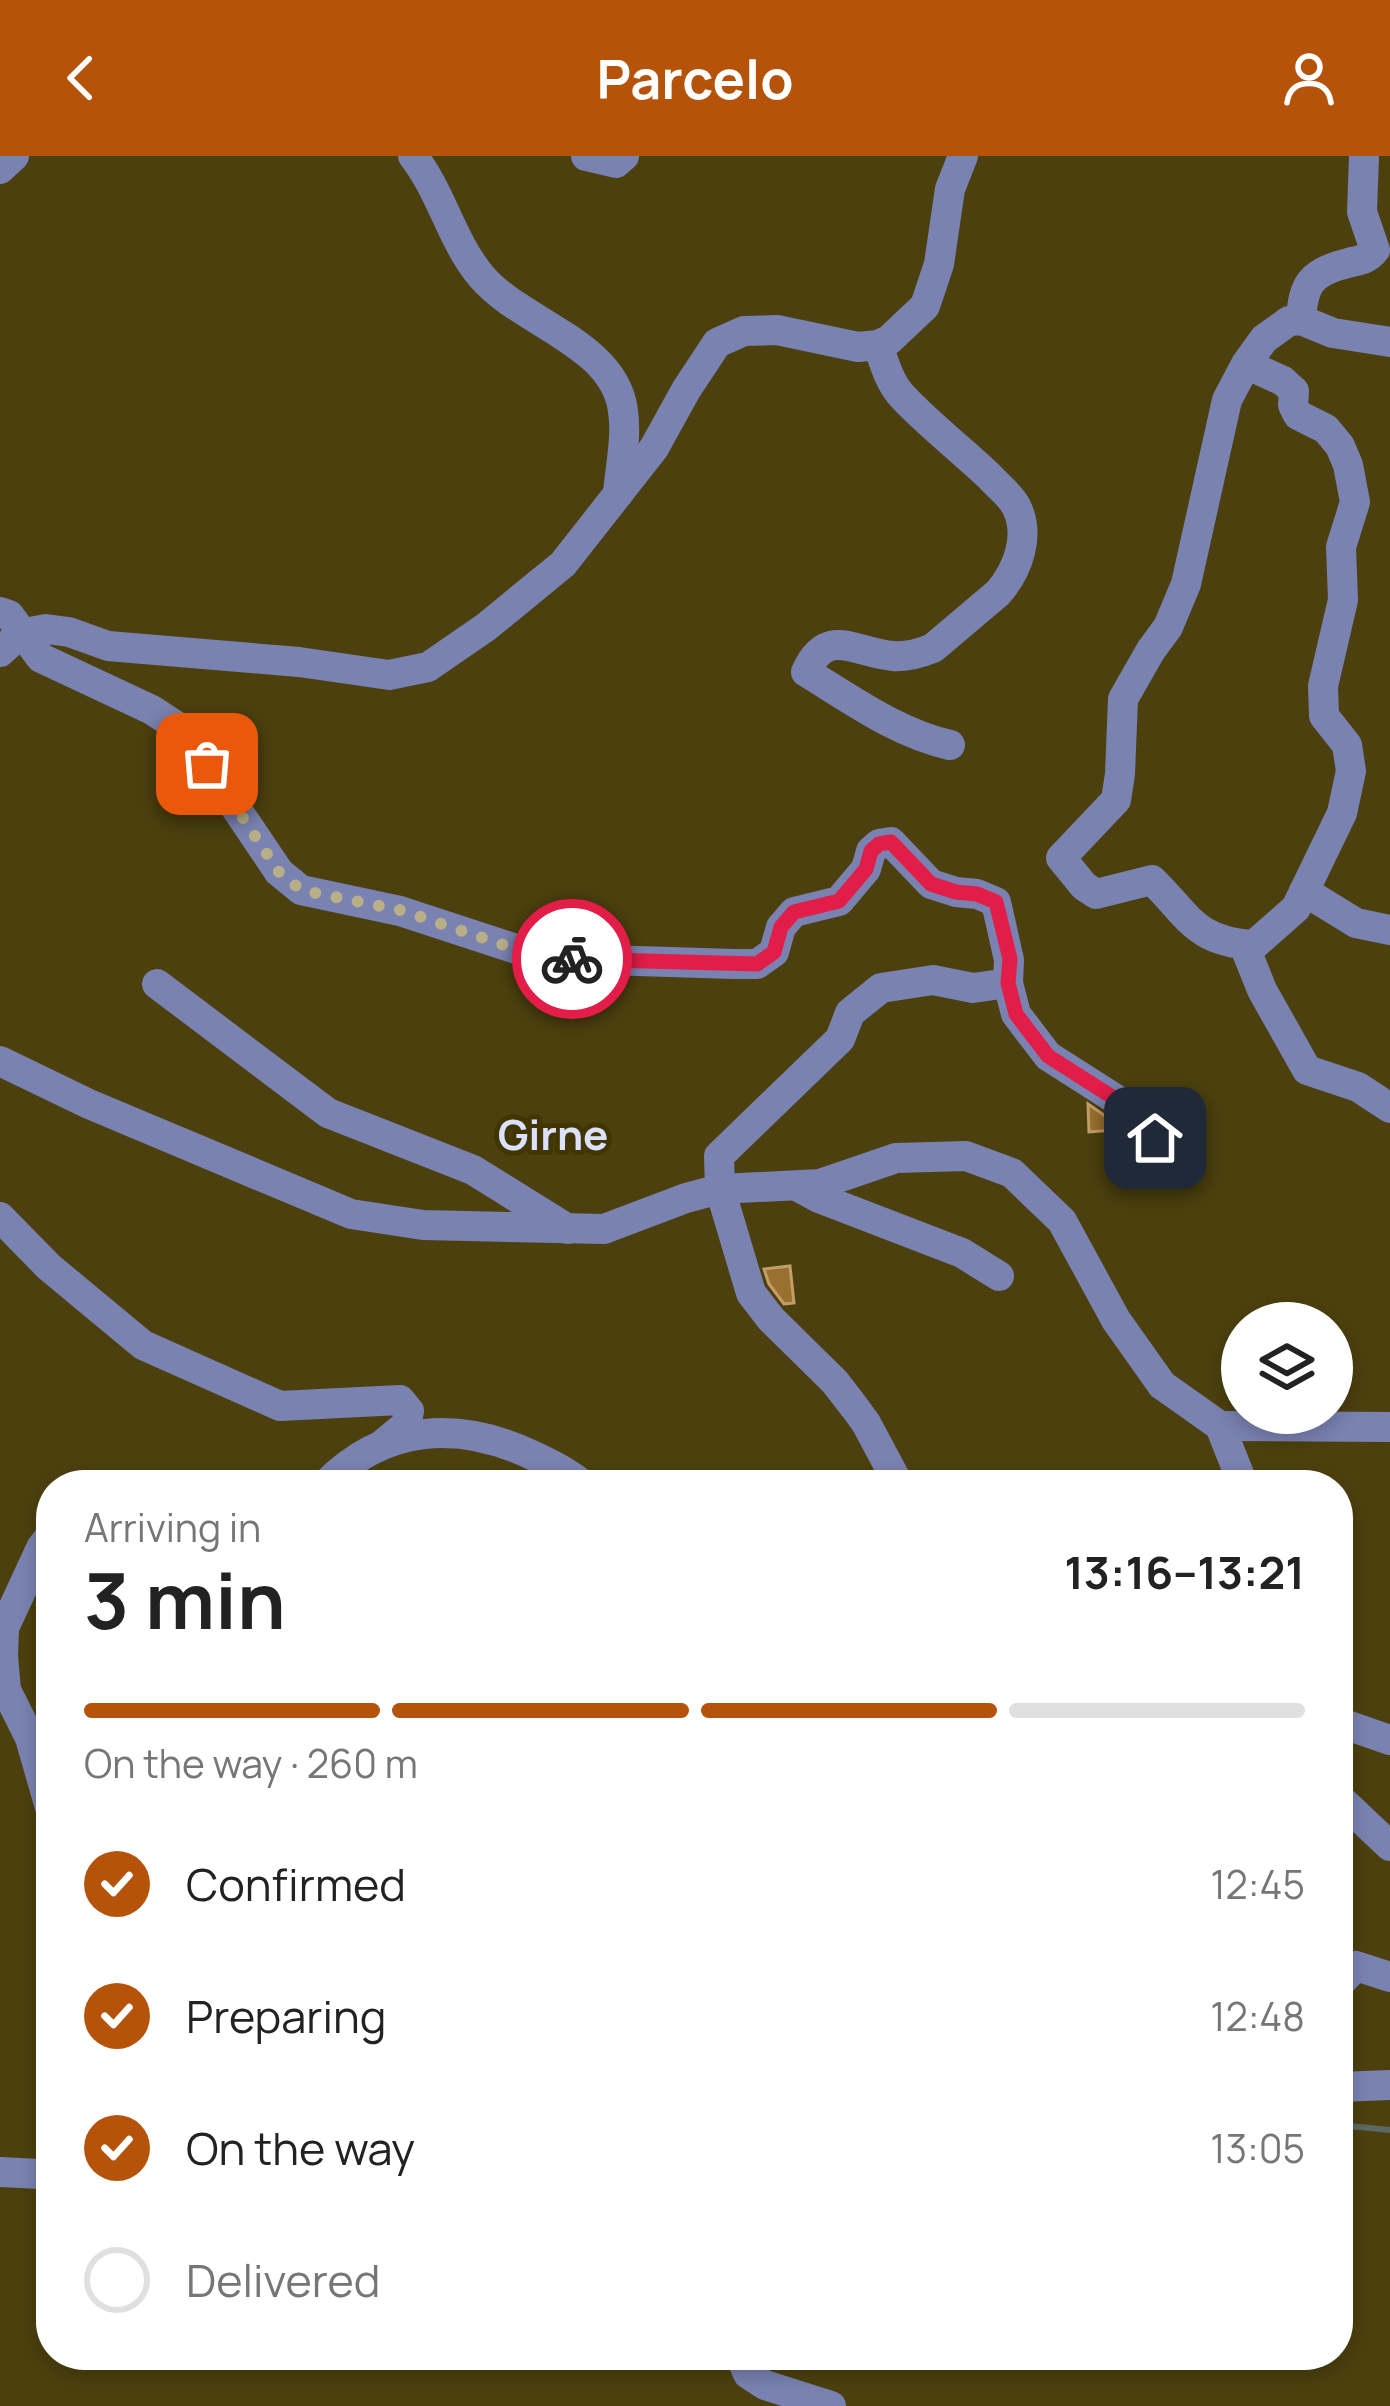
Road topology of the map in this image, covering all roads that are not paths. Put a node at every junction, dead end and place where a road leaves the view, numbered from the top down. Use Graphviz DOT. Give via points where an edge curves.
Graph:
graph roads {
  1 [pos="14,156"];
  2 [pos="413,156"];
  3 [pos="586,156"];
  4 [pos="624,156"];
  5 [pos="963,156"];
  6 [pos="1364,156"];
  7 [pos="0,169"];
  8 [pos="1301,320"];
  9 [pos="1390,342"];
  10 [pos="878,345"];
  11 [pos="1246,364"];
  12 [pos="618,494"];
  13 [pos="7,632"];
  14 [pos="950,745"];
  15 [pos="1304,891"];
  16 [pos="1390,930"];
  17 [pos="1244,945"];
  18 [pos="1008,983"];
  19 [pos="157,984"];
  20 [pos="0,1061"];
  21 [pos="1390,1108"];
  22 [pos="1177,1154"];
  23 [pos="796,1186"];
  24 [pos="720,1189"];
  25 [pos="0,1217"];
  26 [pos="568,1228"];
  27 [pos="999,1276"];
  28 [pos="1220,1426"];
  29 [pos="1390,1427"];
  30 [pos="384,1443"];
  31 [pos="340,1470"];
  32 [pos="563,1470"];
  33 [pos="891,1470"];
  34 [pos="1236,1470"];
  35 [pos="36,1559"];
  36 [pos="3,1689"];
  37 [pos="1353,1727"];
  38 [pos="1390,1740"];
  39 [pos="36,1759"];
  40 [pos="1353,1811"];
  41 [pos="1390,1846"];
  42 [pos="1353,1969"];
  43 [pos="1390,1977"];
  44 [pos="1390,2085"];
  45 [pos="1353,2086"];
  46 [pos="0,2172"];
  47 [pos="36,2174"];
  48 [pos="746,2370"];
  49 [pos="831,2406"];
  1 -- 7 [label="street"];
  2 -- 12 [label="street" via="481,276 590,355 614,382 624,423"];
  3 -- 4 [label="street" via="616,163"];
  5 -- 10 [label="street" via="925,306"];
  6 -- 8 [label="street" via="1362,212 1373,254 1312,280"];
  8 -- 9 [label="street"];
  8 -- 11 [label="street" via="1264,340"];
  10 -- 12 [label="street" via="777,330 744,331 717,343"];
  10 -- 14 [label="street" via="902,396 1012,499 1021,548 998,592 933,648 894,656 827,646 806,671 892,724"];
  11 -- 15 [label="street" via="1283,381 1298,415 1340,446 1355,502 1341,547 1343,600 1323,686 1324,716 1347,746 1351,770 1342,813"];
  11 -- 17 [label="street" via="1227,400 1186,584 1123,699 1116,800 1061,858 1096,894 1152,880 1195,928"];
  12 -- 13 [label="street" via="563,564 428,667 389,675 108,646 46,629"];
  13 -- 18 [label="street" via="41,658 184,731 279,872 301,890 400,910 522,951 757,964 774,952 794,912 839,901 871,851 891,842 931,884 996,902"];
  15 -- 16 [label="street" via="1356,923"];
  15 -- 17 [label="street" via="1296,908"];
  17 -- 21 [label="street" via="1307,1070"];
  18 -- 22 [label="street" via="1016,1014 1048,1056 1117,1100"];
  18 -- 24 [label="street" via="881,988 850,1013 840,1039 718,1156"];
  19 -- 26 [label="street" via="328,1113 472,1170"];
  20 -- 26 [label="street" via="351,1214 423,1226"];
  23 -- 24 [label="street"];
  23 -- 27 [label="street" via="962,1253"];
  23 -- 28 [label="street" via="896,1158 966,1156 1012,1173 1062,1221 1162,1385"];
  24 -- 26 [label="street" via="604,1229"];
  24 -- 33 [label="street" via="751,1293 835,1382"];
  25 -- 30 [label="street" via="143,1345 280,1406 400,1400 410,1411 406,1425"];
  28 -- 29 [label="street"];
  28 -- 34 [label="street"];
  30 -- 31 [label="street"];
  30 -- 32 [label="street" via="443,1431 505,1442"];
  35 -- 36 [label="street" via="4,1628"];
  36 -- 39 [label="street"];
  37 -- 38 [label="street"];
  40 -- 41 [label="street"];
  42 -- 43 [label="street"];
  44 -- 45 [label="street"];
  46 -- 47 [label="street"];
  48 -- 49 [label="street" via="764,2385"];
}
